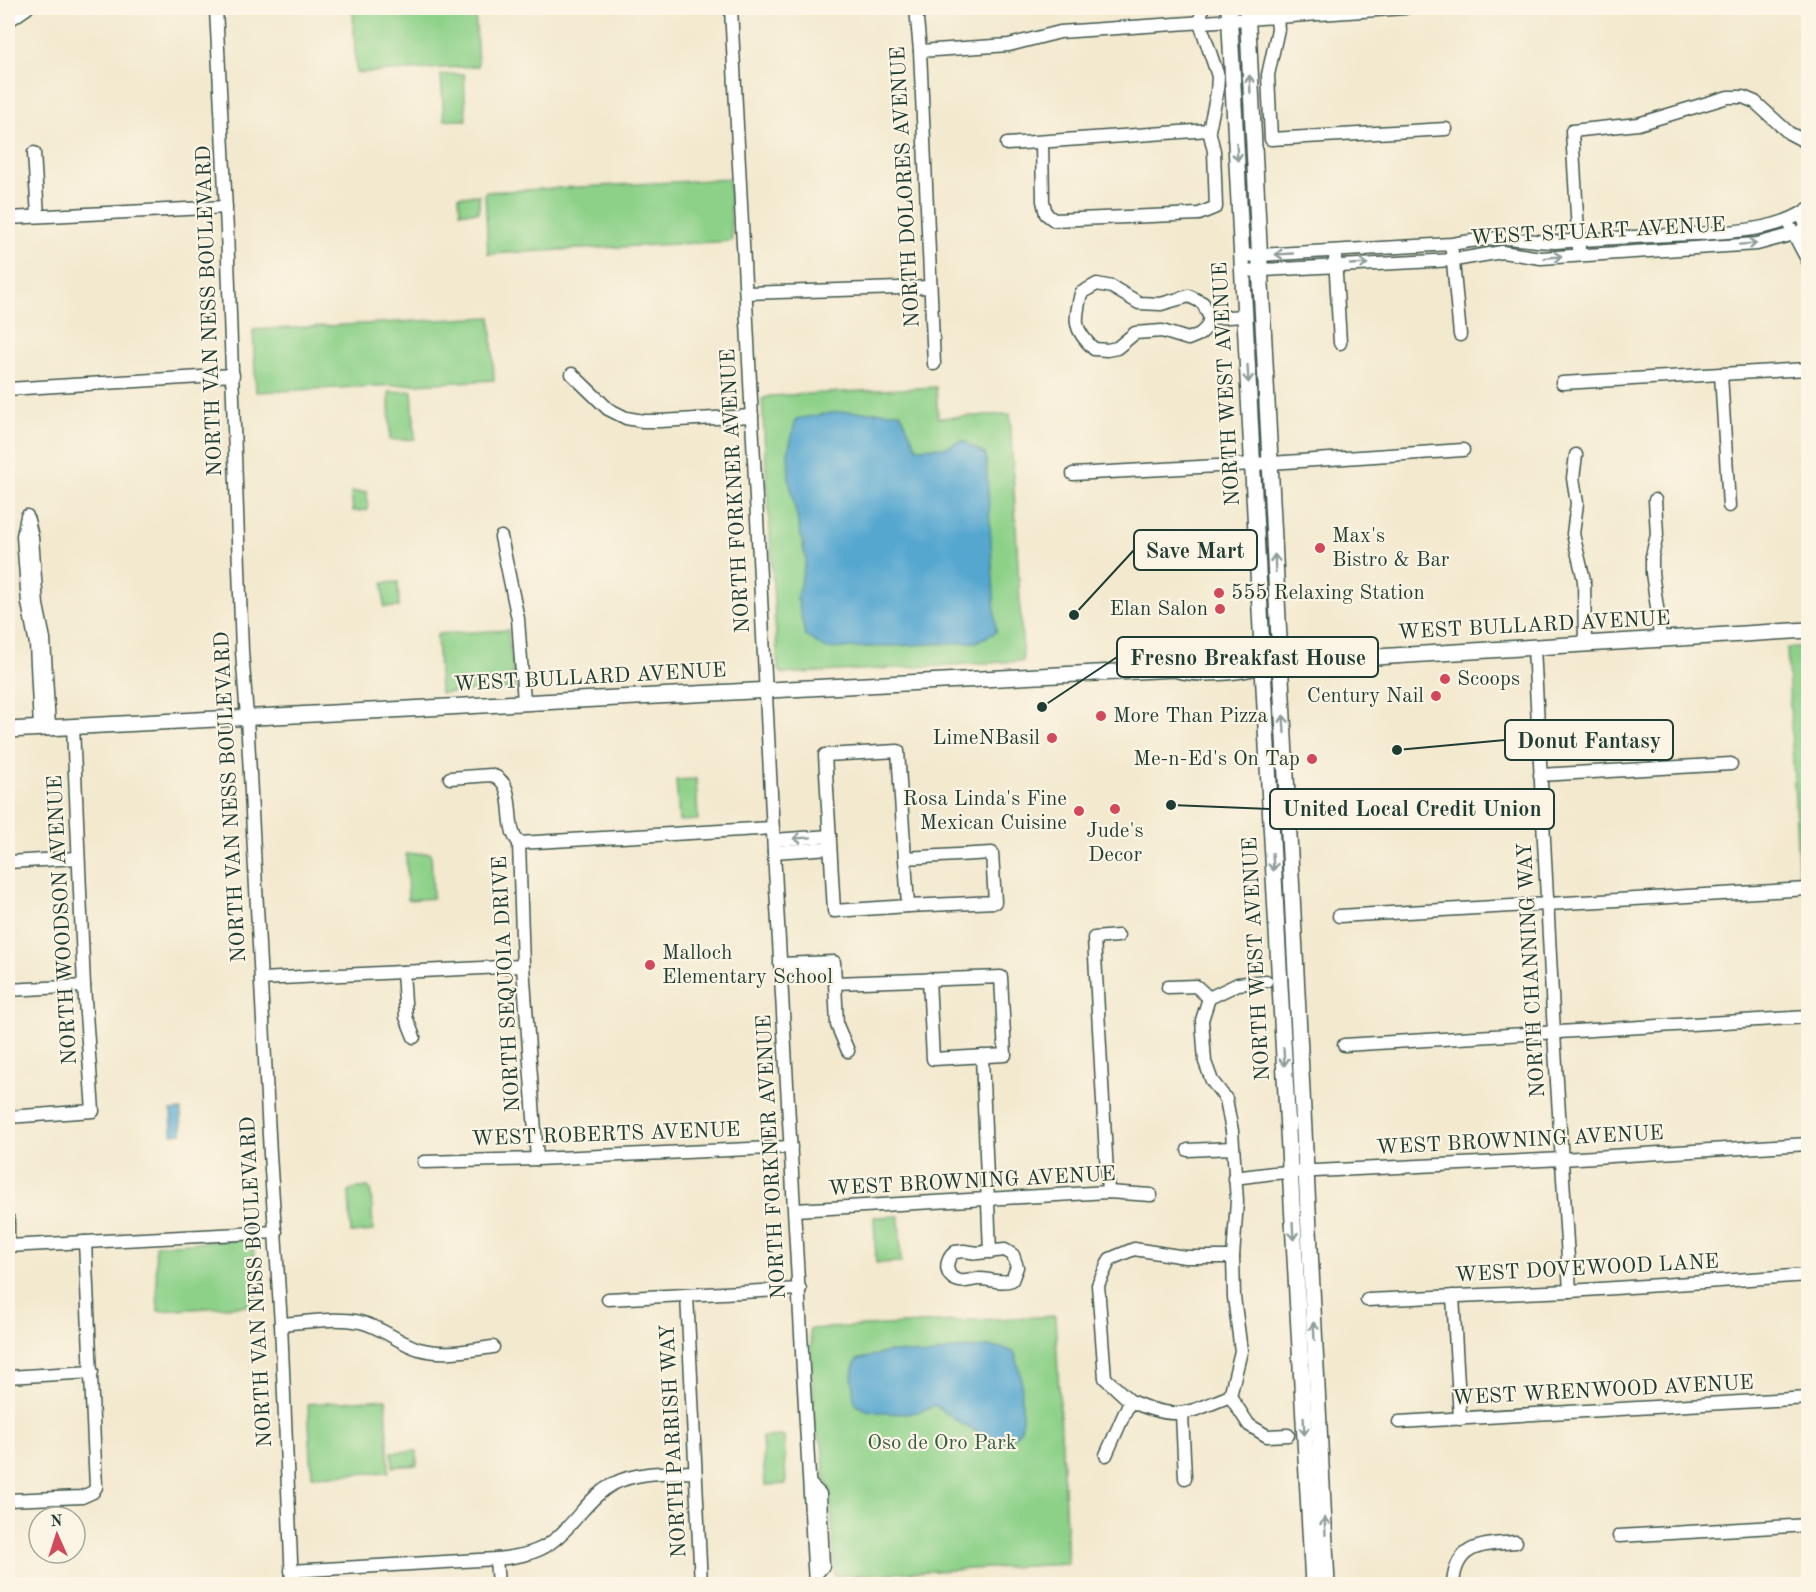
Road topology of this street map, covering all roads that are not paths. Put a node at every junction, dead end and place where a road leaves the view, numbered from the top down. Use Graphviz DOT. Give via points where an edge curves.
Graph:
graph roads {
  1 [pos="27,8"];
  2 [pos="216,8"];
  3 [pos="730,8"];
  4 [pos="916,8"];
  5 [pos="1202,8"];
  6 [pos="1404,8"];
  7 [pos="1277,11"];
  8 [pos="1247,12"];
  9 [pos="1230,14"];
  10 [pos="8,21"];
  11 [pos="1200,23"];
  12 [pos="920,51"];
  13 [pos="1446,129"];
  14 [pos="1209,130"];
  15 [pos="1042,142"];
  16 [pos="1809,143"];
  17 [pos="1007,144"];
  18 [pos="34,153"];
  19 [pos="226,207"];
  20 [pos="1805,212"];
  21 [pos="38,216"];
  22 [pos="8,218"];
  23 [pos="1786,220"];
  24 [pos="1808,228"];
  25 [pos="1794,234"];
  26 [pos="1579,240"];
  27 [pos="1451,244"];
  28 [pos="1334,251"];
  29 [pos="1580,255"];
  30 [pos="1454,260"];
  31 [pos="1809,261"];
  32 [pos="1259,262"];
  33 [pos="1242,264"];
  34 [pos="1336,265"];
  35 [pos="930,287"];
  36 [pos="746,293"];
  37 [pos="1245,316"];
  38 [pos="1210,318"];
  39 [pos="1460,335"];
  40 [pos="1340,343"];
  41 [pos="934,364"];
  42 [pos="1809,369"];
  43 [pos="572,374"];
  44 [pos="1721,374"];
  45 [pos="233,375"];
  46 [pos="1562,383"];
  47 [pos="8,389"];
  48 [pos="752,416"];
  49 [pos="1463,450"];
  50 [pos="1576,455"];
  51 [pos="1271,463"];
  52 [pos="1253,464"];
  53 [pos="1073,474"];
  54 [pos="1655,500"];
  55 [pos="1729,506"];
  56 [pos="501,537"];
  57 [pos="29,559"];
  58 [pos="1809,630"];
  59 [pos="1660,640"];
  60 [pos="1585,644"];
  61 [pos="1534,647"];
  62 [pos="1280,663"];
  63 [pos="1263,664"];
  64 [pos="766,689"];
  65 [pos="524,702"];
  66 [pos="247,717"];
  67 [pos="73,726"];
  68 [pos="44,728"];
  69 [pos="8,730"];
  70 [pos="1731,764"];
  71 [pos="1540,775"];
  72 [pos="450,778"];
  73 [pos="774,840"];
  74 [pos="830,842"];
  75 [pos="519,843"];
  76 [pos="78,858"];
  77 [pos="905,858"];
  78 [pos="8,862"];
  79 [pos="1274,887"];
  80 [pos="1809,889"];
  81 [pos="1547,904"];
  82 [pos="908,906"];
  83 [pos="1339,916"];
  84 [pos="1118,936"];
  85 [pos="523,966"];
  86 [pos="781,969"];
  87 [pos="403,972"];
  88 [pos="834,972"];
  89 [pos="261,979"];
  90 [pos="929,979"];
  91 [pos="1266,981"];
  92 [pos="84,986"];
  93 [pos="1168,987"];
  94 [pos="8,990"];
  95 [pos="1209,998"];
  96 [pos="1809,1017"];
  97 [pos="1554,1033"];
  98 [pos="414,1037"];
  99 [pos="1300,1038"];
  100 [pos="1344,1045"];
  101 [pos="848,1051"];
  102 [pos="982,1056"];
  103 [pos="8,1117"];
  104 [pos="1809,1144"];
  105 [pos="790,1147"];
  106 [pos="1232,1148"];
  107 [pos="1188,1150"];
  108 [pos="537,1159"];
  109 [pos="1562,1159"];
  110 [pos="424,1162"];
  111 [pos="1307,1172"];
  112 [pos="1290,1173"];
  113 [pos="1234,1178"];
  114 [pos="1108,1192"];
  115 [pos="1151,1195"];
  116 [pos="987,1199"];
  117 [pos="795,1210"];
  118 [pos="8,1219"];
  119 [pos="276,1232"];
  120 [pos="86,1242"];
  121 [pos="8,1246"];
  122 [pos="990,1251"];
  123 [pos="1233,1257"];
  124 [pos="1809,1275"];
  125 [pos="800,1289"];
  126 [pos="1570,1291"];
  127 [pos="687,1295"];
  128 [pos="1453,1296"];
  129 [pos="608,1299"];
  130 [pos="1367,1300"];
  131 [pos="281,1324"];
  132 [pos="493,1347"];
  133 [pos="92,1372"];
  134 [pos="8,1377"];
  135 [pos="1230,1396"];
  136 [pos="1809,1398"];
  137 [pos="1130,1401"];
  138 [pos="1182,1414"];
  139 [pos="1460,1419"];
  140 [pos="1399,1422"];
  141 [pos="1288,1435"];
  142 [pos="1106,1455"];
  143 [pos="695,1472"];
  144 [pos="1185,1478"];
  145 [pos="8,1500"];
  146 [pos="1809,1525"];
  147 [pos="1620,1536"];
  148 [pos="1516,1542"];
  149 [pos="496,1559"];
  150 [pos="291,1571"];
  151 [pos="815,1580"];
  152 [pos="292,1584"];
  153 [pos="498,1584"];
  154 [pos="701,1584"];
  155 [pos="1313,1584"];
  156 [pos="1327,1584"];
  157 [pos="1453,1584"];
  1 -- 10 [label="street"];
  2 -- 19 [label="street, NORTH VAN NESS BOULEVARD"];
  3 -- 36 [label="street, NORTH FORKNER AVENUE"];
  4 -- 12 [label="street, NORTH DOLORES AVENUE"];
  5 -- 11 [label="street"];
  6 -- 7 [label="street"];
  7 -- 8 [label="street"];
  7 -- 13 [label="street" via="1278,29 1268,75 1271,139"];
  8 -- 9 [label="street"];
  32 -- 8 [label="main road, NORTH WEST AVENUE, one-way"];
  9 -- 11 [label="street"];
  9 -- 33 [label="main road, NORTH WEST AVENUE, one-way"];
  11 -- 12 [label="street" via="1060,32 1009,45"];
  11 -- 14 [label="street" via="1218,76"];
  12 -- 35 [label="street, NORTH DOLORES AVENUE"];
  14 -- 15 [label="street"];
  14 -- 15 [label="street" via="1216,207 1199,214 1054,220 1046,214 1043,201"];
  15 -- 17 [label="street"];
  16 -- 26 [label="street" via="1789,133 1755,102 1743,97 1638,124 1572,131"];
  18 -- 21 [label="street"];
  19 -- 21 [label="street"];
  19 -- 45 [label="street, NORTH VAN NESS BOULEVARD"];
  20 -- 23 [label="street, WEST STUART AVENUE"];
  20 -- 24 [label="street"];
  21 -- 22 [label="street"];
  23 -- 25 [label="street"];
  23 -- 26 [label="street, WEST STUART AVENUE" via="1760,228"];
  24 -- 25 [label="street, WEST STUART AVENUE"];
  29 -- 25 [label="street, WEST STUART AVENUE, one-way" via="1757,244"];
  25 -- 31 [label="street"];
  26 -- 27 [label="street, WEST STUART AVENUE" via="1533,242 1510,238"];
  26 -- 29 [label="street"];
  27 -- 28 [label="street, WEST STUART AVENUE"];
  27 -- 30 [label="street"];
  28 -- 32 [label="street, WEST STUART AVENUE, one-way"];
  28 -- 34 [label="street"];
  30 -- 29 [label="street, WEST STUART AVENUE, one-way" via="1502,252 1541,258"];
  34 -- 30 [label="street, WEST STUART AVENUE, one-way"];
  30 -- 39 [label="street"];
  32 -- 33 [label="street, WEST STUART AVENUE"];
  32 -- 34 [label="street, WEST STUART AVENUE"];
  32 -- 51 [label="main road, NORTH WEST AVENUE"];
  33 -- 37 [label="main road, NORTH WEST AVENUE"];
  34 -- 40 [label="street"];
  35 -- 36 [label="street"];
  35 -- 41 [label="street, NORTH DOLORES AVENUE"];
  36 -- 48 [label="street, NORTH FORKNER AVENUE"];
  37 -- 38 [label="street"];
  37 -- 52 [label="main road, NORTH WEST AVENUE, one-way"];
  38 -- 38 [label="street" via="1203,303 1189,296 1161,304 1139,303 1112,287 1097,284 1082,293 1076,315 1078,330 1086,341 1094,349 1107,351 1135,333 1162,332 1188,339 1200,334"];
  42 -- 44 [label="street"];
  43 -- 48 [label="street" via="608,409 626,418 660,421"];
  44 -- 46 [label="street"];
  44 -- 55 [label="street"];
  45 -- 47 [label="street"];
  45 -- 66 [label="street, NORTH VAN NESS BOULEVARD"];
  48 -- 64 [label="street, NORTH FORKNER AVENUE"];
  49 -- 51 [label="street"];
  50 -- 60 [label="street" via="1573,534 1584,580"];
  51 -- 52 [label="street"];
  62 -- 51 [label="main road, NORTH WEST AVENUE, one-way"];
  52 -- 53 [label="street"];
  52 -- 63 [label="main road, NORTH WEST AVENUE"];
  54 -- 59 [label="street" via="1657,536 1652,573"];
  56 -- 65 [label="street" via="518,619"];
  57 -- 68 [label="street" via="33,605 44,639"];
  58 -- 59 [label="main road, WEST BULLARD AVENUE"];
  59 -- 60 [label="main road, WEST BULLARD AVENUE"];
  60 -- 61 [label="main road, WEST BULLARD AVENUE"];
  61 -- 62 [label="main road, WEST BULLARD AVENUE"];
  61 -- 71 [label="street, NORTH CHANNING WAY"];
  62 -- 63 [label="main road, WEST BULLARD AVENUE"];
  99 -- 62 [label="main road, NORTH WEST AVENUE, one-way"];
  63 -- 64 [label="main road, WEST BULLARD AVENUE" via="1252,656 1187,660 1175,669"];
  63 -- 79 [label="main road, NORTH WEST AVENUE, one-way"];
  64 -- 65 [label="main road, WEST BULLARD AVENUE"];
  64 -- 73 [label="street, NORTH FORKNER AVENUE"];
  65 -- 66 [label="main road, WEST BULLARD AVENUE"];
  66 -- 67 [label="main road, WEST BULLARD AVENUE"];
  66 -- 89 [label="street, NORTH VAN NESS BOULEVARD"];
  67 -- 68 [label="main road, WEST BULLARD AVENUE"];
  67 -- 76 [label="street, NORTH WOODSON AVENUE"];
  68 -- 69 [label="main road, WEST BULLARD AVENUE"];
  70 -- 71 [label="street"];
  71 -- 81 [label="street, NORTH CHANNING WAY"];
  72 -- 75 [label="street, NORTH SEQUOIA DRIVE" via="491,775 502,780 514,836"];
  73 -- 74 [label="street"];
  73 -- 75 [label="street"];
  73 -- 86 [label="street, NORTH FORKNER AVENUE"];
  74 -- 77 [label="street" via="825,755 898,751"];
  74 -- 82 [label="street" via="834,911"];
  75 -- 85 [label="street, NORTH SEQUOIA DRIVE"];
  76 -- 78 [label="street"];
  76 -- 92 [label="street, NORTH WOODSON AVENUE"];
  77 -- 82 [label="street"];
  77 -- 82 [label="street" via="992,853 995,902"];
  79 -- 99 [label="main road" via="1285,898 1292,1002"];
  79 -- 112 [label="main road, NORTH WEST AVENUE, one-way"];
  80 -- 81 [label="street"];
  81 -- 83 [label="street"];
  81 -- 97 [label="street, NORTH CHANNING WAY"];
  84 -- 114 [label="street" via="1094,938"];
  85 -- 87 [label="street"];
  85 -- 108 [label="street, NORTH SEQUOIA DRIVE"];
  86 -- 88 [label="street"];
  86 -- 105 [label="street, NORTH FORKNER AVENUE"];
  87 -- 89 [label="street"];
  87 -- 98 [label="street" via="406,1017"];
  88 -- 90 [label="street"];
  88 -- 101 [label="street" via="837,1025"];
  89 -- 119 [label="street, NORTH VAN NESS BOULEVARD"];
  90 -- 102 [label="street" via="933,1059"];
  90 -- 102 [label="street" via="1001,976 1005,1055"];
  91 -- 95 [label="street" via="1238,984"];
  92 -- 94 [label="street"];
  92 -- 103 [label="street, NORTH WOODSON AVENUE" via="93,1112"];
  93 -- 95 [label="street" via="1196,986"];
  95 -- 106 [label="street" via="1202,1020 1204,1062 1226,1100"];
  96 -- 97 [label="street"];
  97 -- 100 [label="street"];
  97 -- 109 [label="street, NORTH CHANNING WAY"];
  99 -- 111 [label="main road, NORTH WEST AVENUE"];
  102 -- 116 [label="street"];
  104 -- 109 [label="street, WEST BROWNING AVENUE"];
  105 -- 108 [label="street, WEST ROBERTS AVENUE"];
  105 -- 117 [label="street, NORTH FORKNER AVENUE"];
  106 -- 107 [label="street"];
  106 -- 113 [label="street"];
  108 -- 110 [label="street, WEST ROBERTS AVENUE"];
  109 -- 111 [label="street, WEST BROWNING AVENUE"];
  109 -- 126 [label="street, NORTH CHANNING WAY"];
  111 -- 112 [label="street, WEST BROWNING AVENUE"];
  156 -- 111 [label="main road, NORTH WEST AVENUE, one-way"];
  112 -- 113 [label="street, WEST BROWNING AVENUE"];
  112 -- 155 [label="main road, NORTH WEST AVENUE, one-way"];
  113 -- 123 [label="street" via="1237,1202"];
  114 -- 115 [label="street, WEST BROWNING AVENUE"];
  114 -- 116 [label="street, WEST BROWNING AVENUE"];
  116 -- 117 [label="street, WEST BROWNING AVENUE"];
  116 -- 122 [label="street"];
  117 -- 125 [label="street, NORTH FORKNER AVENUE"];
  118 -- 121 [label="street"];
  119 -- 120 [label="street"];
  119 -- 131 [label="street, NORTH VAN NESS BOULEVARD"];
  120 -- 121 [label="street"];
  120 -- 133 [label="street"];
  122 -- 122 [label="street" via="1005,1250 1013,1256 1017,1267 1012,1280 961,1281 949,1274 948,1261 955,1252"];
  123 -- 135 [label="street" via="1241,1351"];
  123 -- 137 [label="street" via="1185,1257 1134,1249 1110,1259 1098,1285 1105,1378"];
  124 -- 126 [label="street, WEST DOVEWOOD LANE"];
  125 -- 127 [label="street"];
  125 -- 151 [label="street, NORTH FORKNER AVENUE"];
  126 -- 128 [label="street, WEST DOVEWOOD LANE"];
  127 -- 129 [label="street"];
  127 -- 143 [label="street, NORTH PARRISH WAY"];
  128 -- 130 [label="street, WEST DOVEWOOD LANE"];
  128 -- 139 [label="street"];
  131 -- 132 [label="street" via="358,1322 418,1349 445,1353"];
  131 -- 150 [label="street, NORTH VAN NESS BOULEVARD"];
  133 -- 134 [label="street"];
  133 -- 145 [label="street" via="97,1480 93,1492 82,1497"];
  135 -- 138 [label="street"];
  135 -- 141 [label="street" via="1249,1425 1268,1436"];
  136 -- 139 [label="street, WEST WRENWOOD AVENUE"];
  137 -- 138 [label="street" via="1154,1412"];
  137 -- 142 [label="street"];
  138 -- 144 [label="street"];
  139 -- 140 [label="street, WEST WRENWOOD AVENUE"];
  143 -- 149 [label="street" via="645,1474 613,1484 599,1493 550,1544 525,1556"];
  143 -- 154 [label="street, NORTH PARRISH WAY"];
  146 -- 147 [label="street"];
  148 -- 157 [label="street" via="1471,1550 1461,1557"];
  149 -- 150 [label="street"];
  149 -- 153 [label="street"];
  150 -- 152 [label="street, NORTH VAN NESS BOULEVARD"];
}
